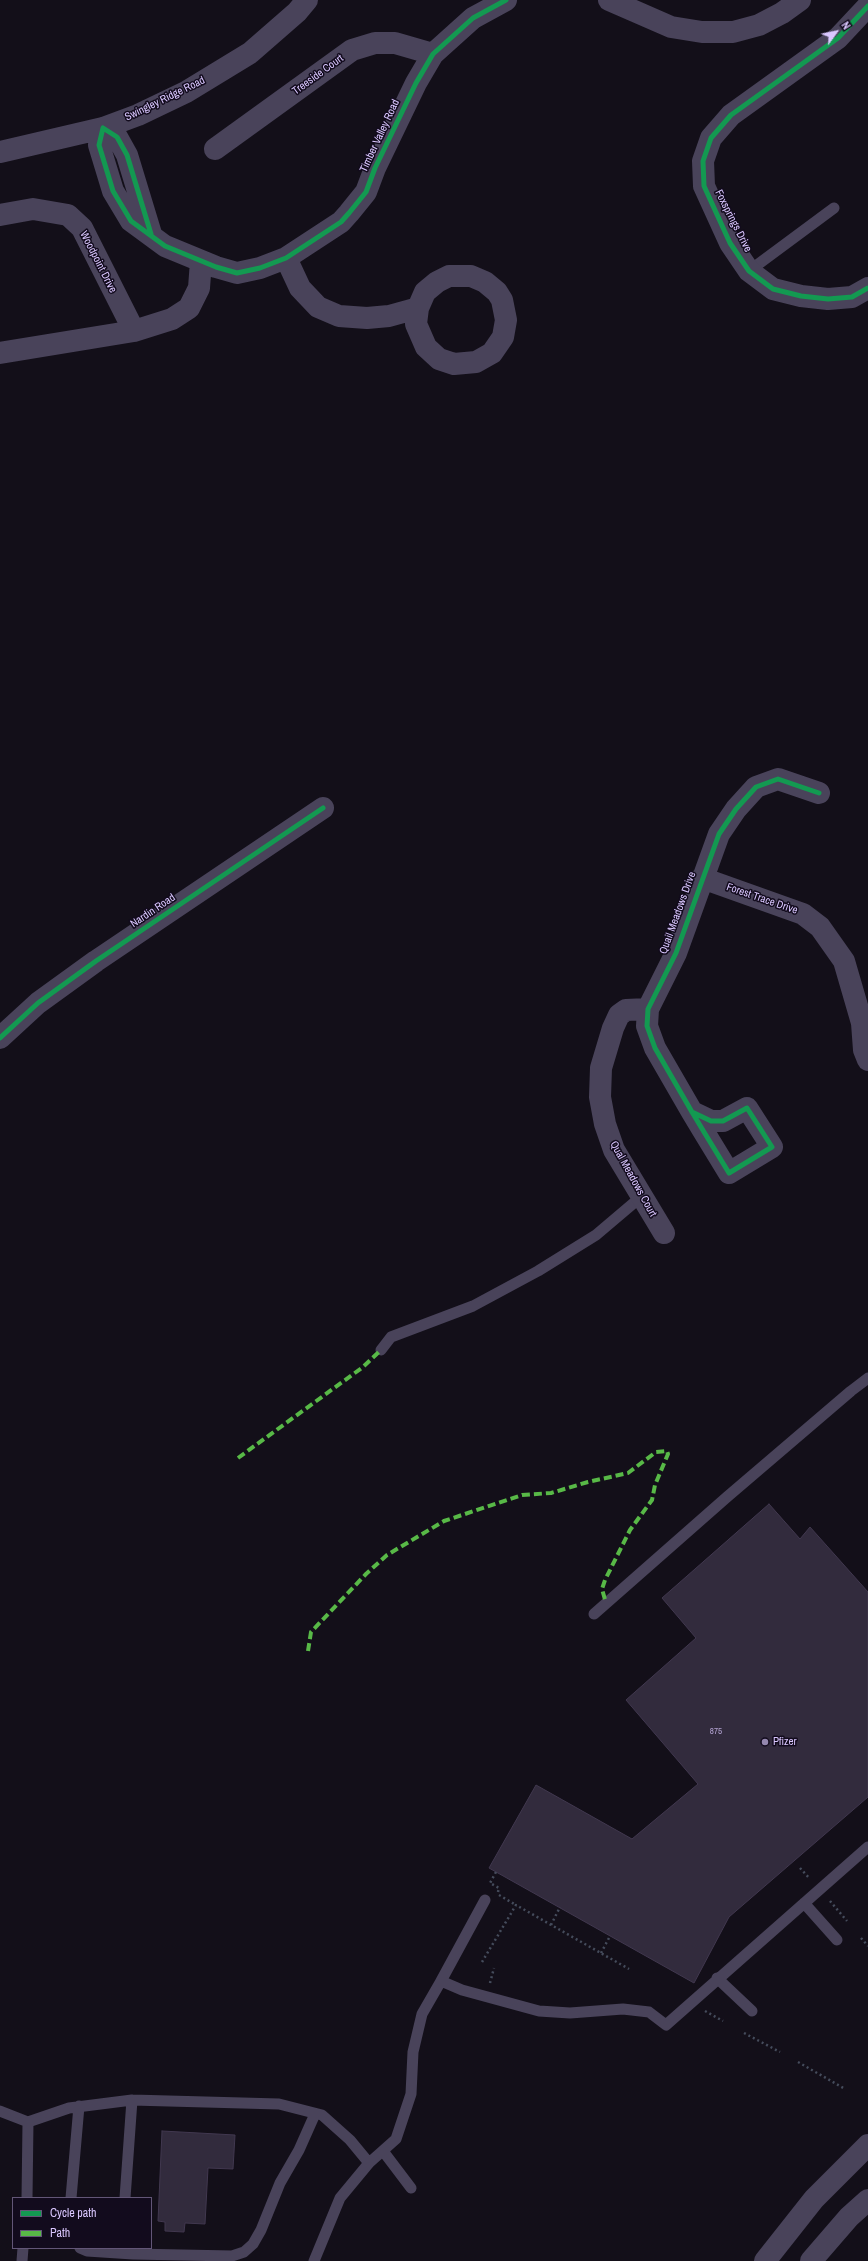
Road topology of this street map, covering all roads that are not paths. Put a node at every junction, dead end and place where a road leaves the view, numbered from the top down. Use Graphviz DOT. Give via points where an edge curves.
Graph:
graph roads {
  1 [pos="307,0"];
  2 [pos="506,0"];
  3 [pos="609,0"];
  4 [pos="800,0"];
  5 [pos="868,6"];
  6 [pos="433,54"];
  7 [pos="103,128"];
  8 [pos="215,149"];
  9 [pos="0,152"];
  10 [pos="834,208"];
  11 [pos="0,215"];
  12 [pos="286,258"];
  13 [pos="201,261"];
  14 [pos="749,271"];
  15 [pos="868,288"];
  16 [pos="418,308"];
  17 [pos="134,331"];
  18 [pos="0,353"];
  19 [pos="819,793"];
  20 [pos="323,808"];
  21 [pos="702,878"];
  22 [pos="648,1009"];
  23 [pos="0,1038"];
  24 [pos="868,1060"];
  25 [pos="692,1112"];
  26 [pos="642,1196"];
  27 [pos="664,1233"];
  28 [pos="381,1350"];
  29 [pos="868,1378"];
  30 [pos="594,1614"];
  31 [pos="868,1847"];
  32 [pos="485,1900"];
  33 [pos="804,1903"];
  34 [pos="837,1940"];
  35 [pos="717,1978"];
  36 [pos="441,1981"];
  37 [pos="752,2011"];
  38 [pos="132,2100"];
  39 [pos="79,2106"];
  40 [pos="0,2111"];
  41 [pos="315,2114"];
  42 [pos="28,2122"];
  43 [pos="868,2145"];
  44 [pos="383,2151"];
  45 [pos="369,2163"];
  46 [pos="412,2188"];
  47 [pos="27,2197"];
  48 [pos="71,2197"];
  49 [pos="125,2197"];
  50 [pos="868,2200"];
  51 [pos="320,2247"];
  52 [pos="23,2249"];
  53 [pos="82,2249"];
  54 [pos="121,2251"];
  55 [pos="22,2261"];
  56 [pos="314,2261"];
  57 [pos="322,2261"];
  58 [pos="764,2261"];
  59 [pos="811,2261"];
  1 -- 7 [label="street, Swingley Ridge Road" via="250,53 186,92 138,115"];
  2 -- 6 [label="street, Timber Valley Road" via="473,18"];
  3 -- 4 [label="street" via="671,27 702,32 733,32 759,25"];
  5 -- 14 [label="street, Foxsprings Drive" via="838,38 731,115 711,138 703,161 704,186 730,243"];
  6 -- 8 [label="street, Treeside Court" via="395,43 375,43 352,50"];
  6 -- 12 [label="street, Timber Valley Road" via="416,83 366,192 341,222"];
  7 -- 9 [label="street, Swingley Ridge Road"];
  7 -- 13 [label="street, Timber Valley Road" via="117,137 127,155 151,234 165,246"];
  10 -- 14 [label="lane"];
  11 -- 17 [label="street, Woodpoint Drive" via="34,209 68,215 82,228"];
  12 -- 13 [label="street, Timber Valley Road" via="237,273"];
  12 -- 16 [label="street" via="300,288 318,307 339,316 389,316"];
  13 -- 17 [label="street" via="199,288 189,308 172,319"];
  14 -- 15 [label="street, Foxsprings Drive" via="773,289 801,296 828,299 852,296"];
  16 -- 16 [label="street" via="425,292 437,282 449,276 471,276 485,282 502,300 506,320 503,337 492,353 476,362 454,364 439,359 426,347 416,324"];
  17 -- 18 [label="street"];
  19 -- 21 [label="street, Quail Meadows Drive" via="778,780 756,787 736,809 719,834"];
  20 -- 23 [label="street, Nardin Road" via="96,961 38,1004"];
  21 -- 22 [label="street, Quail Meadows Drive" via="676,953"];
  21 -- 24 [label="street, Forest Trace Drive" via="803,914 820,927 844,961 862,1023 864,1050"];
  22 -- 25 [label="street, Quail Meadows Drive" via="647,1026 654,1048"];
  22 -- 26 [label="street, Qual Meadows Court" via="626,1010 619,1015 601,1068 600,1097 605,1124 614,1150"];
  26 -- 27 [label="street, Qual Meadows Court"];
  26 -- 28 [label="lane" via="596,1234 538,1271 474,1306 391,1337"];
  29 -- 30 [label="lane"];
  31 -- 33 [label="lane"];
  32 -- 36 [label="lane"];
  33 -- 34 [label="lane"];
  33 -- 35 [label="lane"];
  35 -- 36 [label="lane" via="666,2025 649,2012 623,2009 570,2013 539,2011 462,1990"];
  35 -- 37 [label="lane"];
  36 -- 44 [label="lane" via="422,2014 413,2052 410,2094 396,2139"];
  38 -- 39 [label="lane"];
  38 -- 41 [label="lane" via="279,2104"];
  38 -- 49 [label="lane"];
  39 -- 42 [label="lane"];
  39 -- 48 [label="lane"];
  40 -- 42 [label="lane"];
  41 -- 45 [label="lane" via="322,2115 350,2140"];
  41 -- 54 [label="lane" via="299,2150 280,2183 261,2230 253,2244 244,2252 232,2256"];
  42 -- 47 [label="lane"];
  43 -- 58 [label="street" via="814,2198"];
  44 -- 45 [label="lane"];
  44 -- 46 [label="lane"];
  45 -- 51 [label="lane" via="340,2198"];
  50 -- 59 [label="street" via="849,2217"];
  51 -- 56 [label="lane"];
  51 -- 57 [label="lane"];
  52 -- 55 [label="lane"];
  53 -- 54 [label="lane" via="87,2252"];
}
